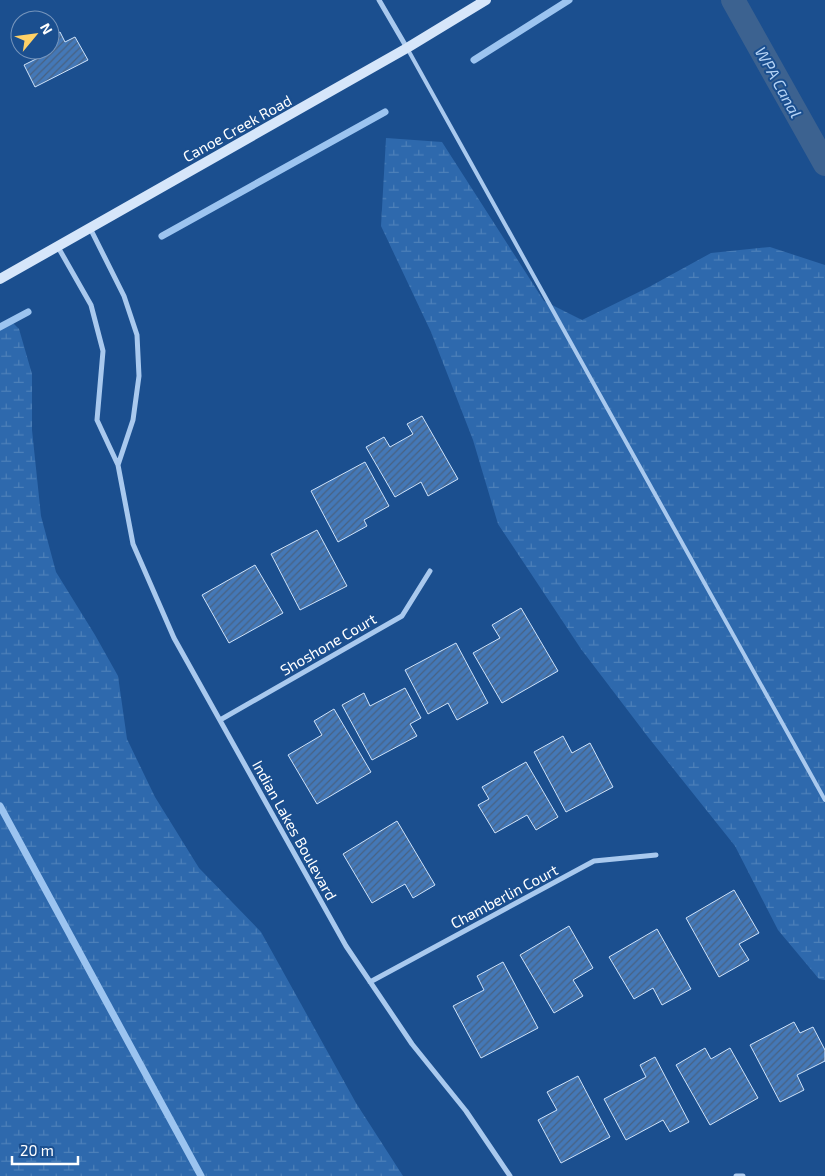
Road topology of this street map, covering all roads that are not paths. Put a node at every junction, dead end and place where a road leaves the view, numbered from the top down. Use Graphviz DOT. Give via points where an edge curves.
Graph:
graph roads {
  1 [pos="379,0"];
  2 [pos="486,0"];
  3 [pos="407,48"];
  4 [pos="90,228"];
  5 [pos="58,246"];
  6 [pos="0,279"];
  7 [pos="118,465"];
  8 [pos="430,571"];
  9 [pos="220,720"];
  10 [pos="825,800"];
  11 [pos="656,855"];
  12 [pos="370,982"];
  13 [pos="510,1176"];
  14 [pos="736,1176"];
  15 [pos="743,1176"];
  1 -- 3 [label="street"];
  2 -- 3 [label="main road, Canoe Creek Road"];
  3 -- 4 [label="main road, Canoe Creek Road"];
  3 -- 10 [label="lane"];
  4 -- 5 [label="main road, Canoe Creek Road"];
  4 -- 7 [label="street, Indian Lakes Boulevard" via="124,296 137,335 139,376 133,420"];
  5 -- 6 [label="main road, Canoe Creek Road"];
  5 -- 7 [label="street, Indian Lakes Boulevard" via="91,305 103,350 97,420"];
  7 -- 9 [label="street, Indian Lakes Boulevard" via="133,544 174,638"];
  8 -- 9 [label="street, Shoshone Court" via="402,616"];
  9 -- 12 [label="street, Indian Lakes Boulevard" via="346,946"];
  11 -- 12 [label="street, Chamberlin Court" via="594,862"];
  12 -- 13 [label="street, Indian Lakes Boulevard"];
  14 -- 15 [label="street"];
}
